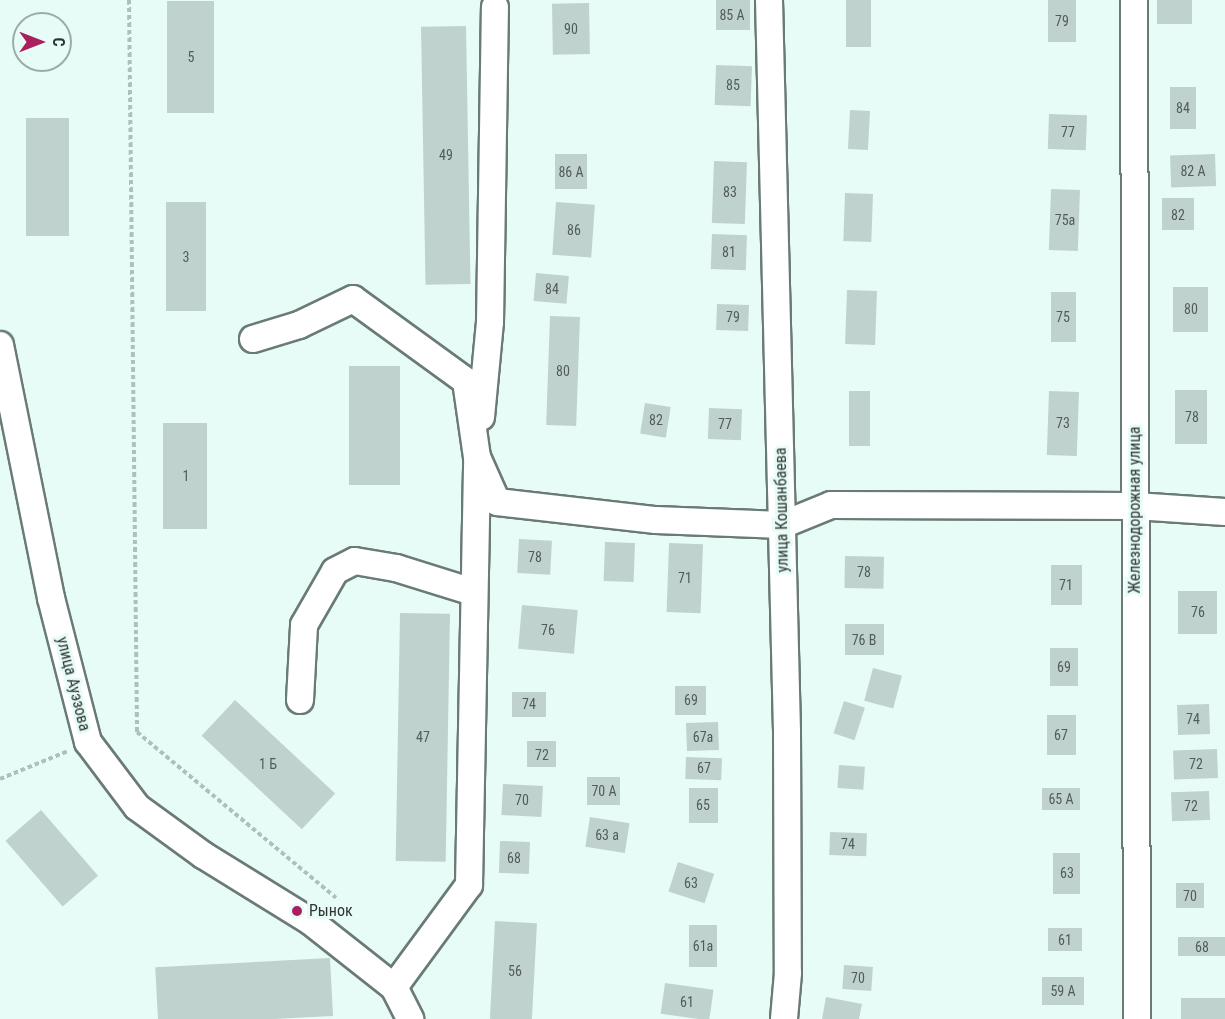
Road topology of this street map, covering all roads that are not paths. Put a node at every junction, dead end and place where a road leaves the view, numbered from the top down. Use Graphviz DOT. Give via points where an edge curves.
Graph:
graph roads {
  1 [pos="769,0"];
  2 [pos="1134,0"];
  3 [pos="495,8"];
  4 [pos="254,339"];
  5 [pos="0,345"];
  6 [pos="477,457"];
  7 [pos="1135,506"];
  8 [pos="1225,512"];
  9 [pos="782,525"];
  10 [pos="473,592"];
  11 [pos="300,700"];
  12 [pos="394,987"];
  13 [pos="410,1019"];
  14 [pos="784,1019"];
  15 [pos="1137,1019"];
  1 -- 9 [label="street, улица Кошанбаева"];
  2 -- 7 [label="street, Железнодорожная улица"];
  3 -- 6 [label="street" via="490,322"];
  4 -- 6 [label="street" via="299,325 353,299 466,381"];
  5 -- 12 [label="street, улица Ауэзова" via="51,598 88,742 137,807 203,855 310,921"];
  6 -- 9 [label="street" via="497,502 656,520"];
  6 -- 10 [label="street"];
  7 -- 8 [label="street"];
  7 -- 9 [label="street" via="831,505"];
  7 -- 15 [label="street, Железнодорожная улица"];
  9 -- 14 [label="street, улица Кошанбаева" via="788,973"];
  10 -- 11 [label="street" via="396,568 355,561 335,571 304,625"];
  10 -- 12 [label="street" via="469,885"];
  12 -- 13 [label="street"];
}
